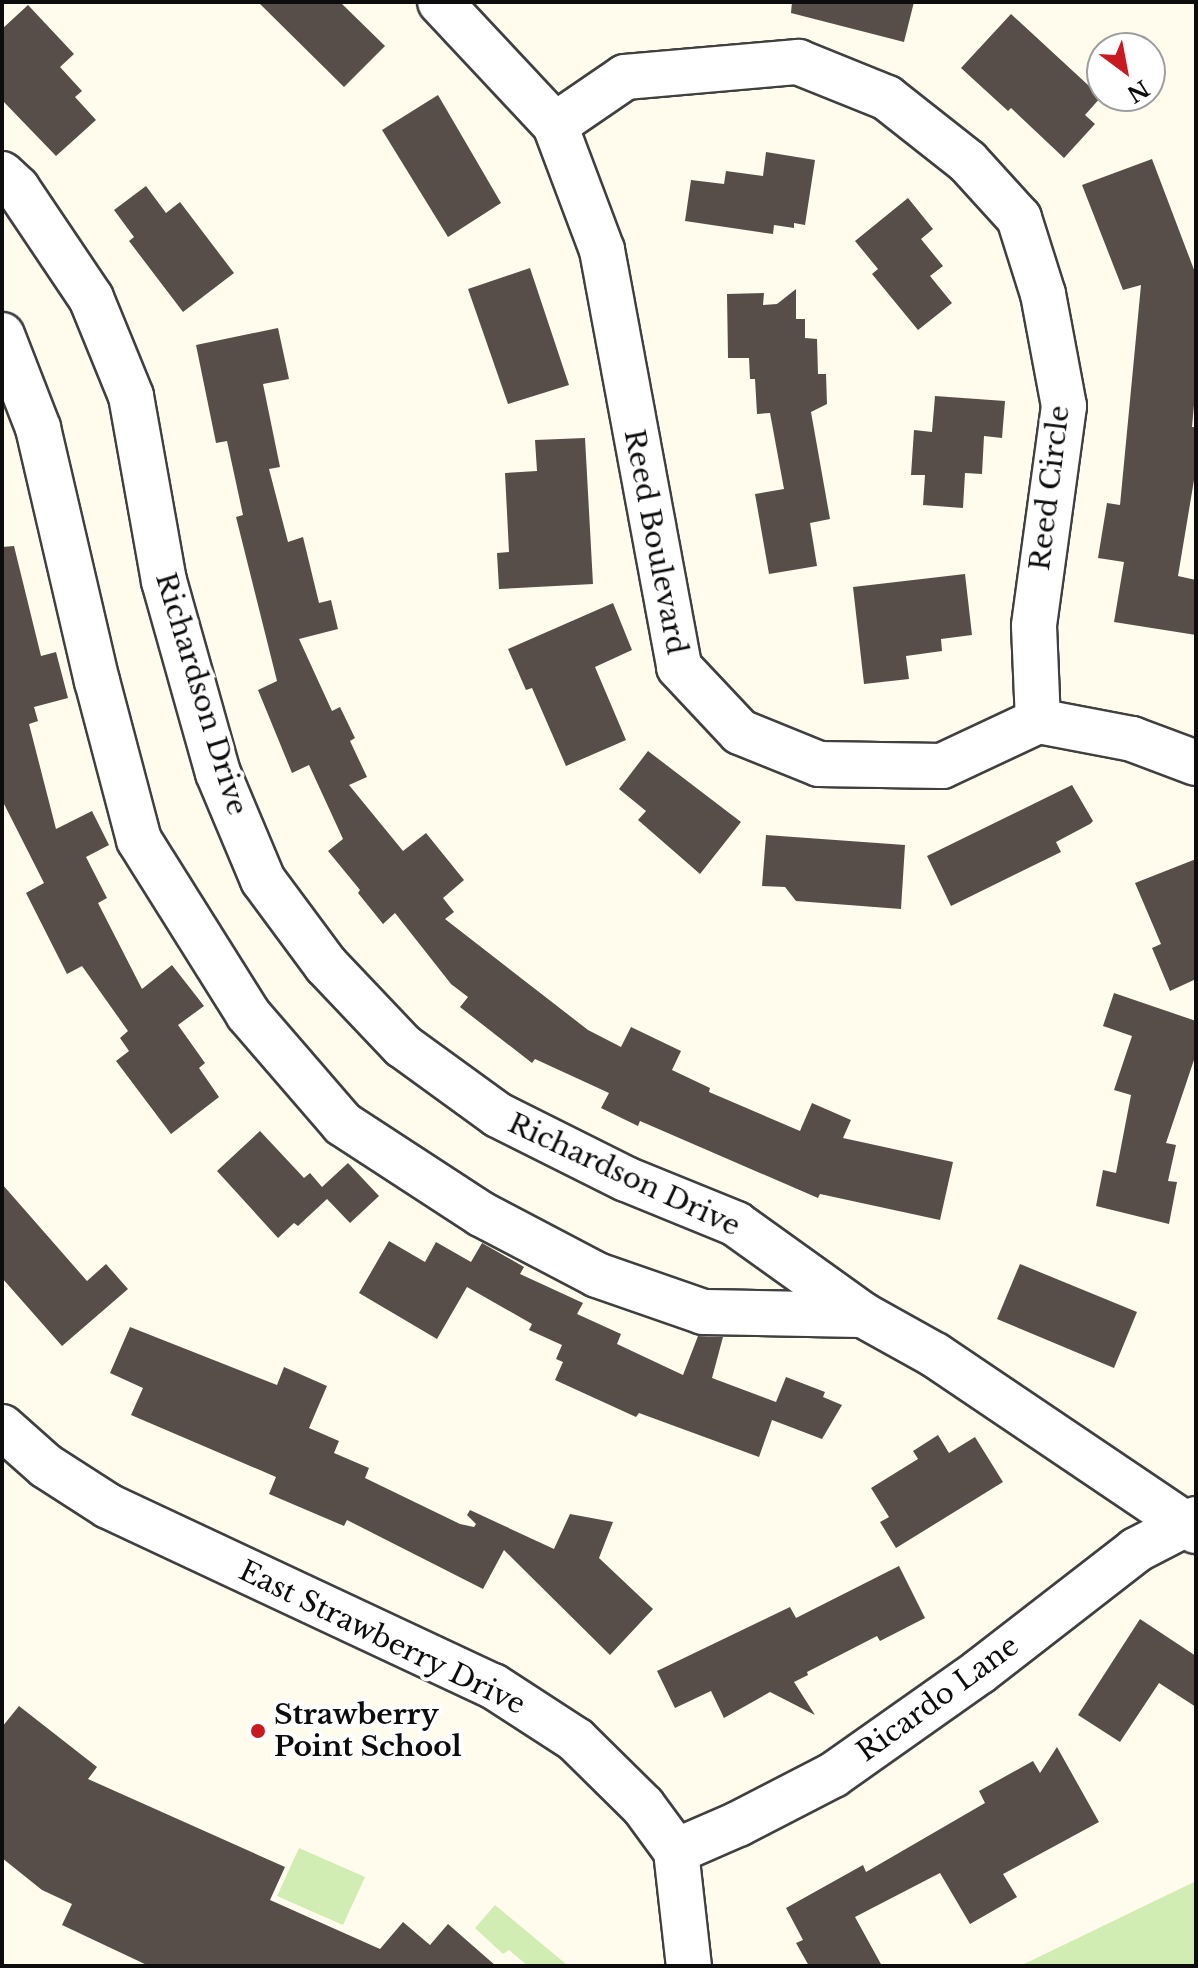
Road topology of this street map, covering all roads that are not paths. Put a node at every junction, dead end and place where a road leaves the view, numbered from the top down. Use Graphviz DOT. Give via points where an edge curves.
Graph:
graph roads {
  1 [pos="440,2"];
  2 [pos="555,125"];
  3 [pos="2,174"];
  4 [pos="2,335"];
  5 [pos="1038,721"];
  6 [pos="1196,763"];
  7 [pos="863,1315"];
  8 [pos="2,1427"];
  9 [pos="1194,1528"];
  10 [pos="676,1851"];
  11 [pos="689,1966"];
  1 -- 2 [label="street, Reed Boulevard"];
  2 -- 5 [label="street, Reed Boulevard" via="602,250 679,667 740,732 819,764 942,766"];
  2 -- 5 [label="street, Reed Circle" via="625,77 798,62 887,98 968,162 1019,218 1043,294 1064,406 1034,626"];
  3 -- 7 [label="street, Richardson Drive" via="17,188 91,298 131,396 164,581 218,773 263,880 326,965 403,1046 498,1115 626,1179 736,1224"];
  4 -- 7 [label="street, Richardson Drive" via="38,428 139,840 248,1014 343,1124 481,1214 597,1275 703,1312"];
  5 -- 6 [label="street" via="1132,739"];
  7 -- 9 [label="street, Richardson Drive" via="935,1355"];
  8 -- 10 [label="street, East Strawberry Drive" via="46,1466 108,1506 493,1686 538,1712 609,1770"];
  9 -- 10 [label="street, Ricardo Lane" via="1136,1550 979,1672 833,1775"];
  10 -- 11 [label="street, East Strawberry Drive"];
}
